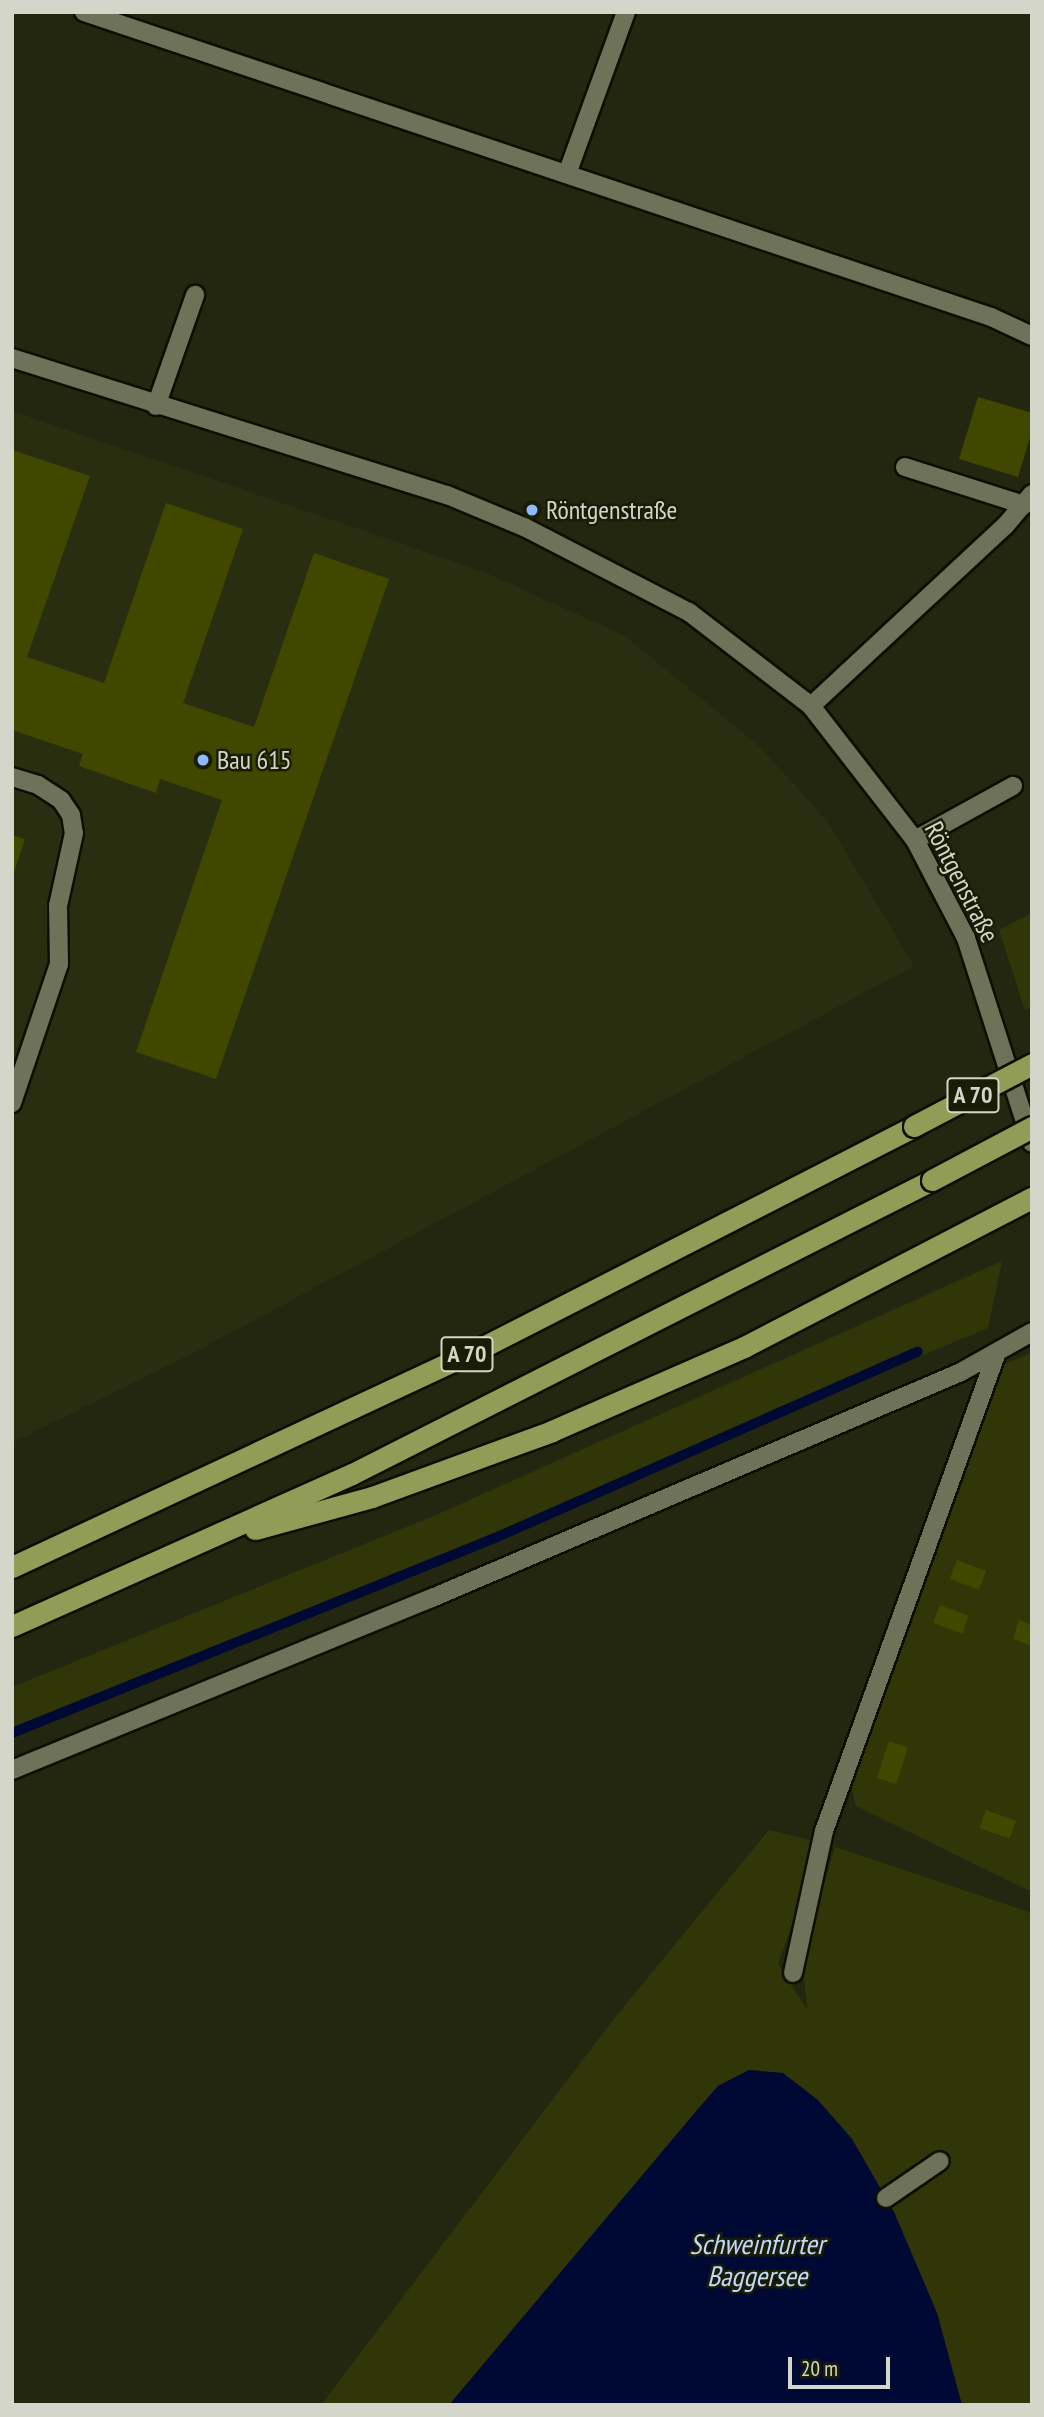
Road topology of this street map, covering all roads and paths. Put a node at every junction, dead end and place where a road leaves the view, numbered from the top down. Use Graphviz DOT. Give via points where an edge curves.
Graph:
graph roads {
  1 [pos="84,12"];
  2 [pos="626,12"];
  3 [pos="567,174"];
  4 [pos="195,295"];
  5 [pos="1032,337"];
  6 [pos="12,358"];
  7 [pos="156,406"];
  8 [pos="905,467"];
  9 [pos="1028,499"];
  10 [pos="811,706"];
  11 [pos="12,777"];
  12 [pos="1013,786"];
  13 [pos="915,840"];
  14 [pos="1032,1064"];
  15 [pos="12,1103"];
  16 [pos="1032,1127"];
  17 [pos="1032,1143"];
  18 [pos="1032,1198"];
  19 [pos="1032,1332"];
  20 [pos="997,1352"];
  21 [pos="195,1545"];
  22 [pos="12,1567"];
  23 [pos="12,1626"];
  24 [pos="12,1770"];
  25 [pos="793,1973"];
  26 [pos="940,2161"];
  27 [pos="886,2198"];
  1 -- 3 [label="street"];
  2 -- 3 [label="street"];
  3 -- 5 [label="street" via="991,317"];
  4 -- 7 [label="street"];
  6 -- 7 [label="street, Röntgenstraße"];
  7 -- 10 [label="street, Röntgenstraße" via="447,495 524,527 689,612"];
  8 -- 9 [label="street"];
  9 -- 10 [label="street"];
  10 -- 13 [label="street, Röntgenstraße"];
  11 -- 15 [label="street" via="38,785 61,800 71,814 72,854 58,906 59,964"];
  12 -- 13 [label="street"];
  13 -- 17 [label="street, Röntgenstraße" via="966,938"];
  14 -- 22 [label="highway, A 70, bridge" via="457,1360"];
  16 -- 21 [label="highway, A 70, bridge" via="495,1404"];
  18 -- 21 [label="highway" via="744,1347 552,1431 372,1497"];
  19 -- 20 [label="street"];
  20 -- 24 [label="street" via="961,1372 445,1593"];
  20 -- 25 [label="street" via="824,1831"];
  21 -- 23 [label="highway, A 70"];
  26 -- 27 [label="street"];
}
